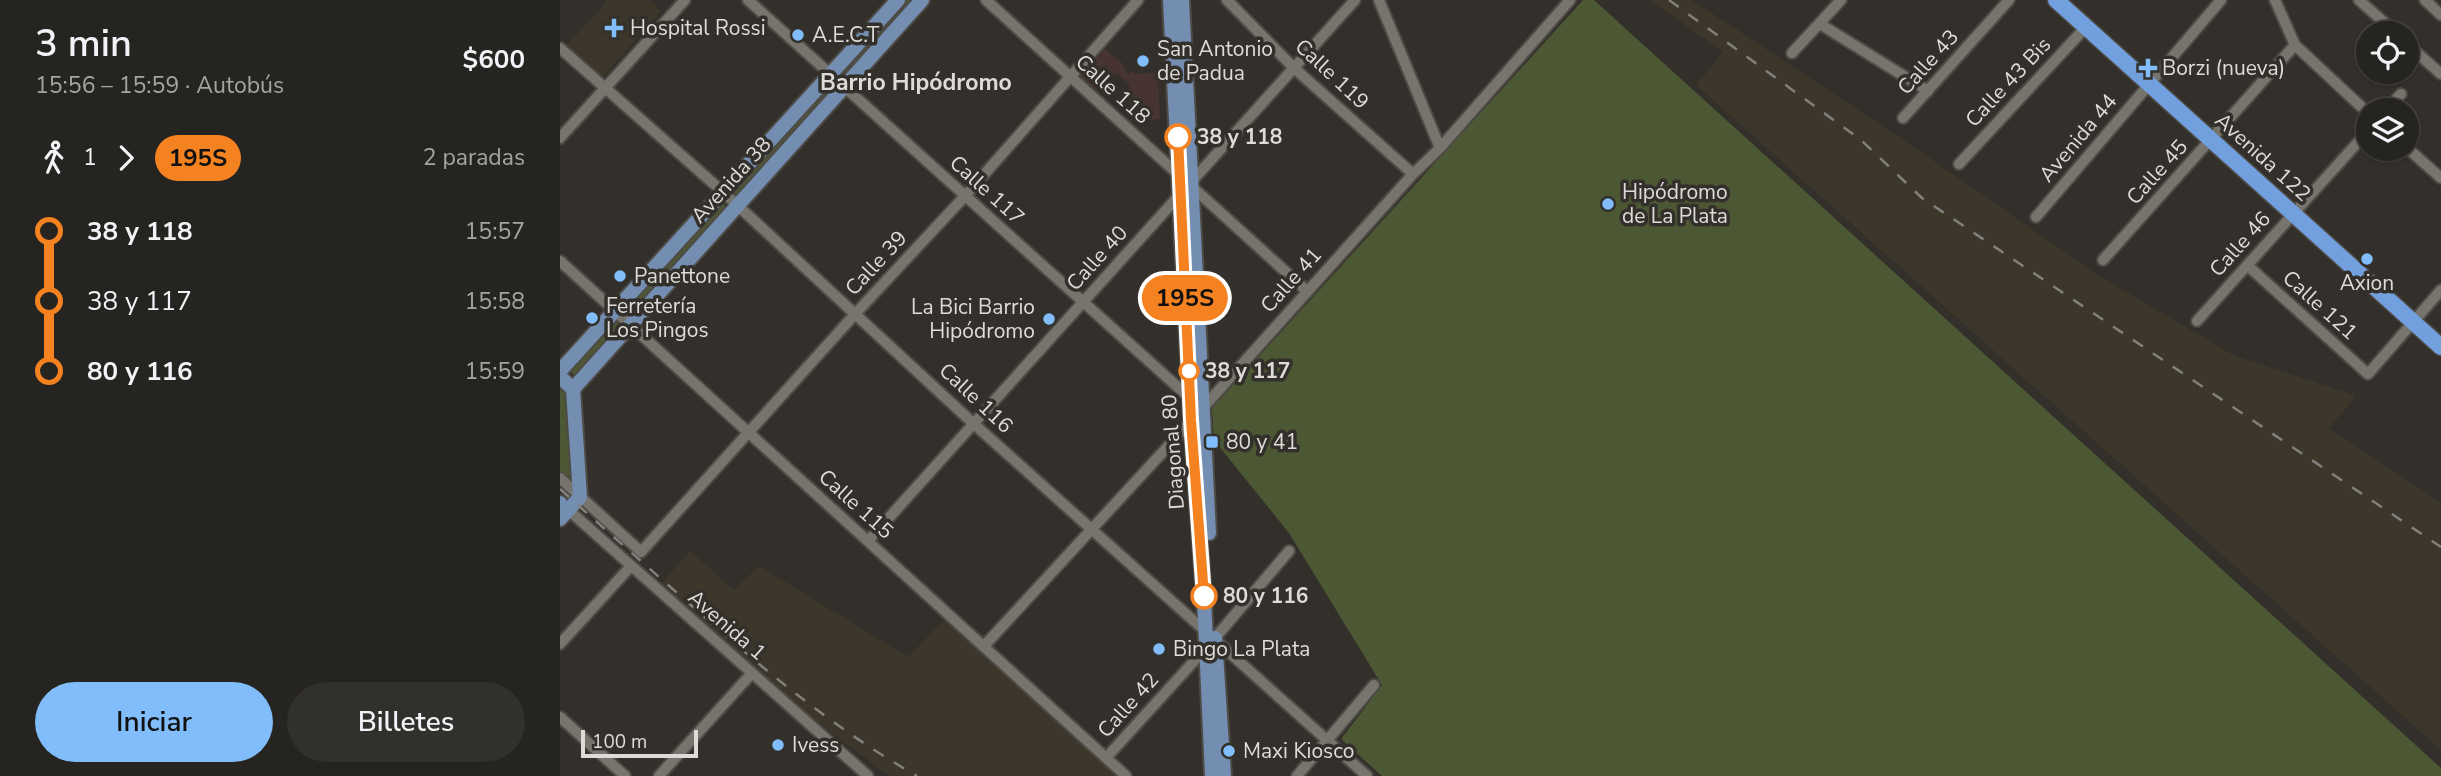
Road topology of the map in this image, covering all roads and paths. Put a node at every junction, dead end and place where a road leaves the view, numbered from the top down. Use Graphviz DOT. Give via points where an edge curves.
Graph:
graph roads {
  1 [pos="685,0"];
  2 [pos="748,0"];
  3 [pos="898,0"];
  4 [pos="922,0"];
  5 [pos="985,0"];
  6 [pos="1138,0"];
  7 [pos="1170,0"];
  8 [pos="1182,0"];
  9 [pos="1227,0"];
  10 [pos="1355,0"];
  11 [pos="1379,0"];
  12 [pos="1570,0"];
  13 [pos="1841,0"];
  14 [pos="2009,0"];
  15 [pos="2056,0"];
  16 [pos="2221,0"];
  17 [pos="2275,0"];
  18 [pos="2359,0"];
  19 [pos="2425,0"];
  20 [pos="2441,15"];
  21 [pos="2383,21"];
  22 [pos="1819,24"];
  23 [pos="2086,27"];
  24 [pos="2295,45"];
  25 [pos="560,48"];
  26 [pos="1792,53"];
  27 [pos="2419,55"];
  28 [pos="1294,68"];
  29 [pos="830,74"];
  30 [pos="2441,74"];
  31 [pos="1070,76"];
  32 [pos="2149,84"];
  33 [pos="844,87"];
  34 [pos="604,89"];
  35 [pos="1928,91"];
  36 [pos="2401,94"];
  37 [pos="2397,98"];
  38 [pos="2356,102"];
  39 [pos="1903,118"];
  40 [pos="560,138"];
  41 [pos="2212,140"];
  42 [pos="2356,144"];
  43 [pos="1440,148"];
  44 [pos="2419,159"];
  45 [pos="1959,164"];
  46 [pos="1413,174"];
  47 [pos="2441,178"];
  48 [pos="1184,185"];
  49 [pos="723,192"];
  50 [pos="965,196"];
  51 [pos="737,205"];
  52 [pos="2294,212"];
  53 [pos="2036,217"];
  54 [pos="2103,260"];
  55 [pos="560,261"];
  56 [pos="2247,265"];
  57 [pos="2441,290"];
  58 [pos="1307,291"];
  59 [pos="1083,302"];
  60 [pos="615,311"];
  61 [pos="856,313"];
  62 [pos="2197,321"];
  63 [pos="2413,321"];
  64 [pos="629,324"];
  65 [pos="2441,347"];
  66 [pos="560,374"];
  67 [pos="573,389"];
  68 [pos="1196,403"];
  69 [pos="1191,420"];
  70 [pos="974,424"];
  71 [pos="749,432"];
  72 [pos="560,478"];
  73 [pos="580,497"];
  74 [pos="562,508"];
  75 [pos="1092,529"];
  76 [pos="868,541"];
  77 [pos="1289,551"];
  78 [pos="631,566"];
  79 [pos="1209,639"];
  80 [pos="560,645"];
  81 [pos="984,646"];
  82 [pos="752,673"];
  83 [pos="1374,685"];
  84 [pos="560,717"];
  85 [pos="1327,741"];
  86 [pos="1106,758"];
  87 [pos="625,776"];
  88 [pos="659,776"];
  89 [pos="868,776"];
  90 [pos="1126,776"];
  91 [pos="1212,776"];
  92 [pos="1224,776"];
  93 [pos="1297,776"];
  94 [pos="1367,776"];
  1 -- 34 [label="street"];
  2 -- 29 [label="street, Calle 117"];
  3 -- 29 [label="main road, Avenida 38"];
  4 -- 33 [label="main road, Avenida 38"];
  5 -- 31 [label="street, Calle 118"];
  6 -- 31 [label="street, Calle 39"];
  7 -- 48 [label="main road, Diagonal 80"];
  8 -- 48 [label="main road, Diagonal 80"];
  9 -- 28 [label="street, Calle 119"];
  10 -- 28 [label="street, Calle 40"];
  11 -- 43 [label="street"];
  12 -- 43 [label="street, Calle 41"];
  13 -- 22 [label="street"];
  14 -- 35 [label="street, Calle 43"];
  15 -- 23 [label="highway, Avenida 122"];
  16 -- 32 [label="street, Avenida 44"];
  17 -- 24 [label="street"];
  18 -- 21 [label="street"];
  19 -- 20 [label="street"];
  22 -- 26 [label="street"];
  22 -- 35 [label="street"];
  23 -- 32 [label="highway, Avenida 122"];
  23 -- 45 [label="street, Calle 43 Bis"];
  24 -- 38 [label="street"];
  24 -- 41 [label="street, Calle 45"];
  25 -- 34 [label="street, Calle 116"];
  27 -- 30 [label="street"];
  28 -- 46 [label="street, Calle 119"];
  28 -- 48 [label="street, Calle 40"];
  29 -- 33 [label="street, Calle 117"];
  29 -- 49 [label="main road, Avenida 38"];
  31 -- 48 [label="street, Calle 118"];
  31 -- 50 [label="street, Calle 39"];
  32 -- 41 [label="highway, Avenida 122"];
  32 -- 53 [label="street, Avenida 44"];
  33 -- 50 [label="street, Calle 117"];
  33 -- 51 [label="main road, Avenida 38"];
  34 -- 40 [label="street"];
  34 -- 49 [label="street, Calle 116"];
  35 -- 39 [label="street, Calle 43"];
  36 -- 37 [label="street"];
  41 -- 52 [label="highway, Avenida 122"];
  41 -- 54 [label="street, Calle 45"];
  42 -- 52 [label="street, Calle 46"];
  43 -- 46 [label="street, Calle 41"];
  44 -- 47 [label="street"];
  46 -- 58 [label="street, Calle 41"];
  48 -- 58 [label="street, Calle 118"];
  48 -- 59 [label="street, Calle 40"];
  48 -- 68 [label="main road, Diagonal 80"];
  49 -- 51 [label="street, Calle 116"];
  49 -- 60 [label="main road, Avenida 38"];
  50 -- 59 [label="street, Calle 117"];
  50 -- 61 [label="street, Calle 39"];
  51 -- 61 [label="street, Calle 116"];
  51 -- 64 [label="main road, Avenida 38"];
  52 -- 56 [label="street, Calle 46"];
  52 -- 63 [label="highway, Avenida 122"];
  55 -- 60 [label="street, Calle 115"];
  56 -- 62 [label="street, Calle 46"];
  56 -- 63 [label="street, Calle 121" via="2368,374"];
  57 -- 63 [label="street"];
  58 -- 68 [label="street, Calle 41"];
  59 -- 68 [label="street, Calle 117"];
  59 -- 70 [label="street, Calle 40"];
  60 -- 64 [label="street, Calle 115"];
  60 -- 66 [label="main road, Avenida 38"];
  61 -- 70 [label="street, Calle 116"];
  61 -- 71 [label="street, Calle 39"];
  63 -- 65 [label="highway, Avenida 122"];
  64 -- 67 [label="main road, Avenida 38"];
  64 -- 71 [label="street, Calle 115"];
  66 -- 67 [label="main road"];
  67 -- 73 [label="main road"];
  68 -- 69 [label="main road, Diagonal 80"];
  68 -- 79 [label="main road, Diagonal 80"];
  69 -- 75 [label="street"];
  69 -- 79 [label="main road, Diagonal 80"];
  70 -- 75 [label="street, Calle 116"];
  70 -- 76 [label="street, Calle 40"];
  71 -- 73 [label="street, Calle 39" via="641,552"];
  71 -- 76 [label="street, Calle 115"];
  72 -- 73 [label="street"];
  73 -- 74 [label="main road"];
  74 -- 78 [label="street, Avenida 1"];
  75 -- 79 [label="street, Calle 116"];
  75 -- 81 [label="street"];
  76 -- 81 [label="street, Calle 115"];
  77 -- 79 [label="street, Calle 42"];
  78 -- 80 [label="street"];
  78 -- 82 [label="street, Avenida 1"];
  79 -- 85 [label="street, Calle 116"];
  79 -- 86 [label="street, Calle 42"];
  79 -- 91 [label="main road, Diagonal 80"];
  79 -- 92 [label="main road, Diagonal 80"];
  81 -- 86 [label="street, Calle 115"];
  82 -- 88 [label="street"];
  82 -- 89 [label="street, Avenida 1"];
  83 -- 85 [label="street"];
  84 -- 87 [label="street"];
  85 -- 93 [label="street"];
  85 -- 94 [label="street, Calle 116"];
  86 -- 90 [label="street, Calle 115"];
}
